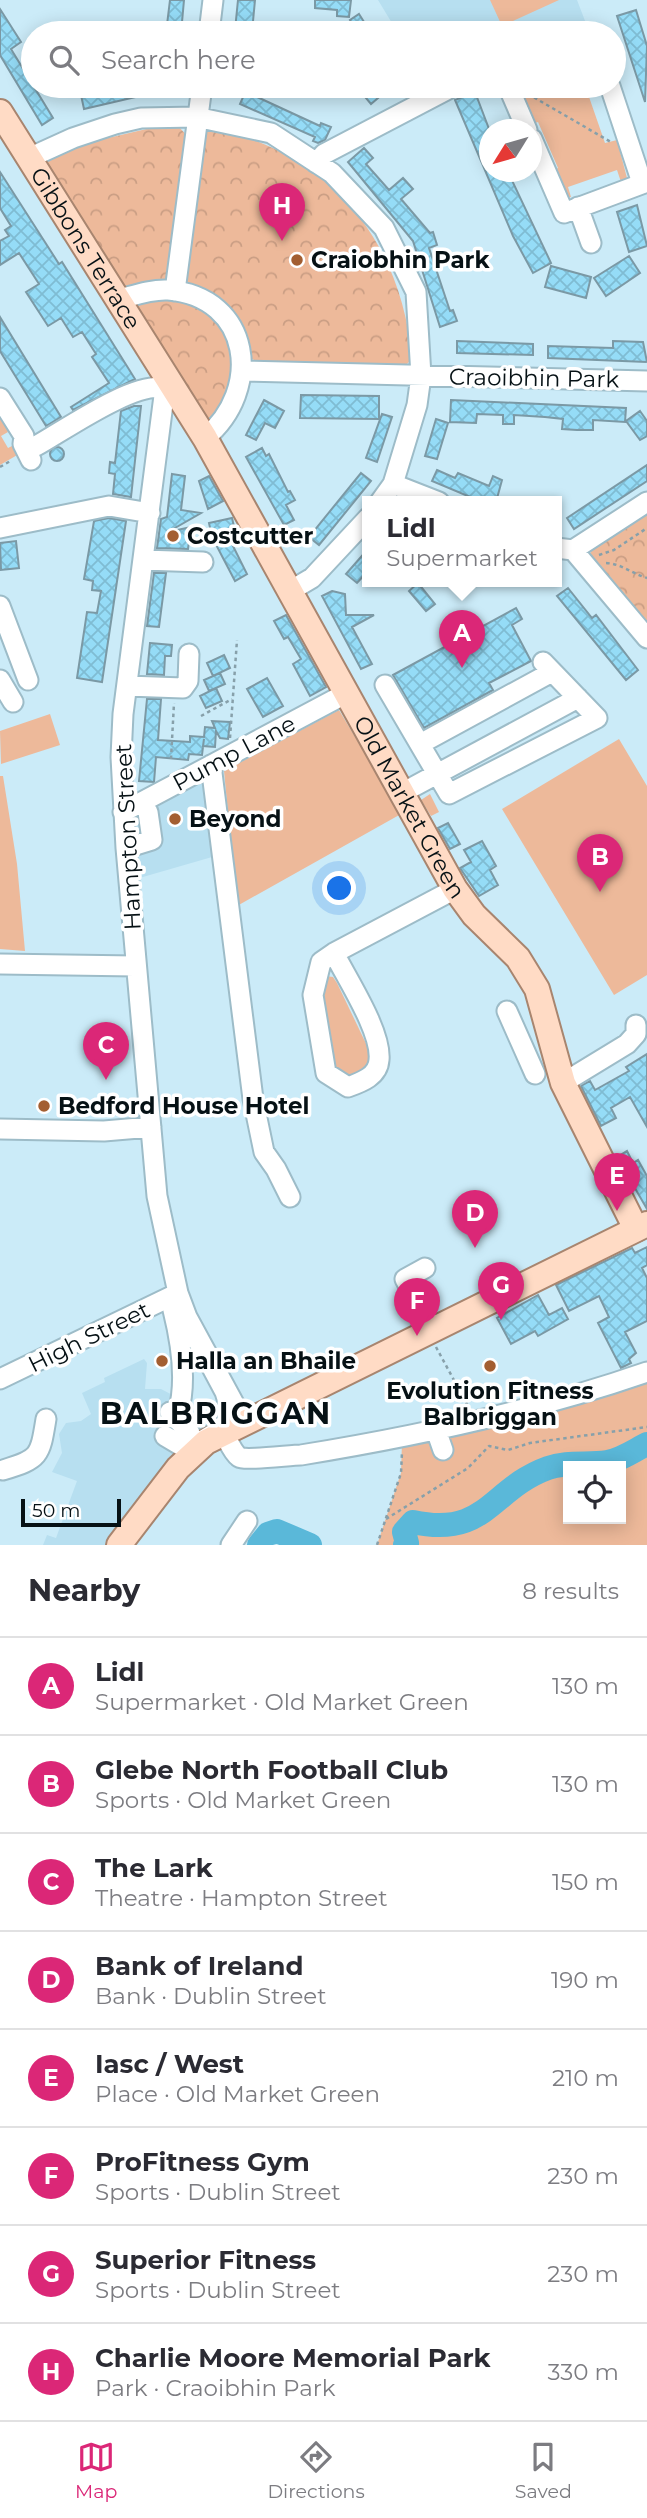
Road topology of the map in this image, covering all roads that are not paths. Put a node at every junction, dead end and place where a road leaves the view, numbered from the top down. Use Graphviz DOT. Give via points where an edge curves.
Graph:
graph roads {
  1 [pos="213,0"];
  2 [pos="210,21"];
  3 [pos="200,98"];
  4 [pos="431,98"];
  5 [pos="518,98"];
  6 [pos="614,98"];
  7 [pos="0,112"];
  8 [pos="196,117"];
  9 [pos="524,119"];
  10 [pos="29,158"];
  11 [pos="316,163"];
  12 [pos="542,164"];
  13 [pos="644,182"];
  14 [pos="578,207"];
  15 [pos="592,243"];
  16 [pos="175,291"];
  17 [pos="120,299"];
  18 [pos="243,371"];
  19 [pos="421,376"];
  20 [pos="647,381"];
  21 [pos="168,386"];
  22 [pos="0,398"];
  23 [pos="205,438"];
  24 [pos="393,484"];
  25 [pos="384,496"];
  26 [pos="424,496"];
  27 [pos="647,502"];
  28 [pos="150,513"];
  29 [pos="362,524"];
  30 [pos="0,528"];
  31 [pos="565,549"];
  32 [pos="144,560"];
  33 [pos="203,562"];
  34 [pos="290,591"];
  35 [pos="0,606"];
  36 [pos="647,638"];
  37 [pos="189,654"];
  38 [pos="0,680"];
  39 [pos="28,680"];
  40 [pos="385,685"];
  41 [pos="127,686"];
  42 [pos="345,694"];
  43 [pos="578,698"];
  44 [pos="13,702"];
  45 [pos="420,744"];
  46 [pos="211,765"];
  47 [pos="437,774"];
  48 [pos="400,794"];
  49 [pos="123,812"];
  50 [pos="148,812"];
  51 [pos="126,848"];
  52 [pos="455,889"];
  53 [pos="334,953"];
  54 [pos="0,964"];
  55 [pos="135,966"];
  56 [pos="507,1011"];
  57 [pos="636,1025"];
  58 [pos="550,1040"];
  59 [pos="523,1046"];
  60 [pos="536,1074"];
  61 [pos="563,1083"];
  62 [pos="151,1127"];
  63 [pos="0,1129"];
  64 [pos="290,1197"];
  65 [pos="642,1226"];
  66 [pos="425,1268"];
  67 [pos="178,1293"];
  68 [pos="433,1336"];
  69 [pos="647,1372"];
  70 [pos="0,1379"];
  71 [pos="46,1419"];
  72 [pos="234,1427"];
  73 [pos="436,1430"];
  74 [pos="165,1436"];
  75 [pos="443,1450"];
  76 [pos="190,1451"];
  77 [pos="3,1470"];
  78 [pos="247,1521"];
  79 [pos="120,1545"];
  80 [pos="231,1545"];
  1 -- 2 [label="street"];
  3 -- 8 [label="street"];
  4 -- 11 [label="street" via="324,154"];
  5 -- 9 [label="street"];
  6 -- 13 [label="street"];
  7 -- 10 [label="main road, Gibbons Terrace"];
  8 -- 10 [label="street, Craoibhin Park" via="141,118 115,124"];
  8 -- 11 [label="street, Craoibhin Park" via="271,133"];
  8 -- 16 [label="street"];
  10 -- 17 [label="main road, Gibbons Terrace"];
  11 -- 19 [label="street, Craoibhin Park" via="332,173 384,228 416,292"];
  12 -- 14 [label="street" via="564,213"];
  13 -- 14 [label="street"];
  14 -- 15 [label="street"];
  16 -- 17 [label="street"];
  16 -- 18 [label="street" via="204,300 225,317 238,341"];
  17 -- 21 [label="main road, Gibbons Terrace"];
  18 -- 19 [label="street, Craoibhin Park"];
  18 -- 23 [label="street" via="234,401"];
  19 -- 20 [label="street, Craoibhin Park"];
  19 -- 24 [label="street, Craoibhin Park" via="414,420"];
  21 -- 22 [label="street" via="153,386 120,400 30,448"];
  21 -- 23 [label="main road, Old Market Green"];
  21 -- 28 [label="street, Hampton Street"];
  23 -- 34 [label="main road, Old Market Green"];
  24 -- 25 [label="street, Craoibhin Park"];
  24 -- 26 [label="street"];
  27 -- 31 [label="street"];
  28 -- 30 [label="street" via="109,506"];
  28 -- 32 [label="street, Hampton Street"];
  29 -- 34 [label="street" via="312,578"];
  31 -- 36 [label="street"];
  32 -- 33 [label="street"];
  32 -- 41 [label="street, Hampton Street"];
  34 -- 42 [label="main road, Old Market Green"];
  35 -- 39 [label="street"];
  37 -- 41 [label="street" via="188,681 183,688"];
  38 -- 44 [label="street"];
  40 -- 45 [label="street"];
  41 -- 49 [label="street, Hampton Street" via="121,757"];
  42 -- 46 [label="street, Pump Lane"];
  42 -- 48 [label="main road, Old Market Green"];
  43 -- 45 [label="street" via="547,667"];
  43 -- 47 [label="street"];
  43 -- 47 [label="street" via="597,718 449,794"];
  45 -- 47 [label="street"];
  46 -- 49 [label="street, Pump Lane"];
  46 -- 64 [label="street" via="253,1099 264,1152"];
  47 -- 48 [label="street"];
  48 -- 52 [label="main road, Old Market Green"];
  49 -- 51 [label="street, Hampton Street"];
  50 -- 51 [label="street" via="152,840"];
  51 -- 55 [label="street, Hampton Street"];
  52 -- 53 [label="street"];
  52 -- 58 [label="main road, Old Market Green" via="529,973"];
  53 -- 53 [label="street" via="321,962 313,995 326,1073 348,1087 368,1080 379,1062 378,1042"];
  54 -- 55 [label="street"];
  55 -- 62 [label="street, Hampton Street"];
  56 -- 59 [label="street"];
  57 -- 61 [label="street" via="636,1034 627,1044"];
  58 -- 59 [label="street"];
  58 -- 61 [label="main road, Old Market Green"];
  59 -- 60 [label="street"];
  61 -- 65 [label="main road, Old Market Green"];
  62 -- 63 [label="street"];
  62 -- 67 [label="street, Hampton Street" via="158,1196"];
  65 -- 68 [label="main road"];
  66 -- 68 [label="street" via="405,1279"];
  67 -- 70 [label="street, High Street"];
  67 -- 72 [label="street, Hampton Street"];
  68 -- 72 [label="main road"];
  69 -- 73 [label="street" via="583,1394"];
  71 -- 77 [label="street" via="38,1456"];
  72 -- 73 [label="street, Hampton Street" via="237,1457 244,1460 301,1455"];
  72 -- 76 [label="main road"];
  73 -- 75 [label="street"];
  74 -- 76 [label="street"];
  76 -- 76 [label="street" via="232,1415 225,1392 177,1302 173,1310 182,1399 178,1413 170,1412 190,1433"];
  76 -- 79 [label="main road"];
  78 -- 80 [label="street"];
}
